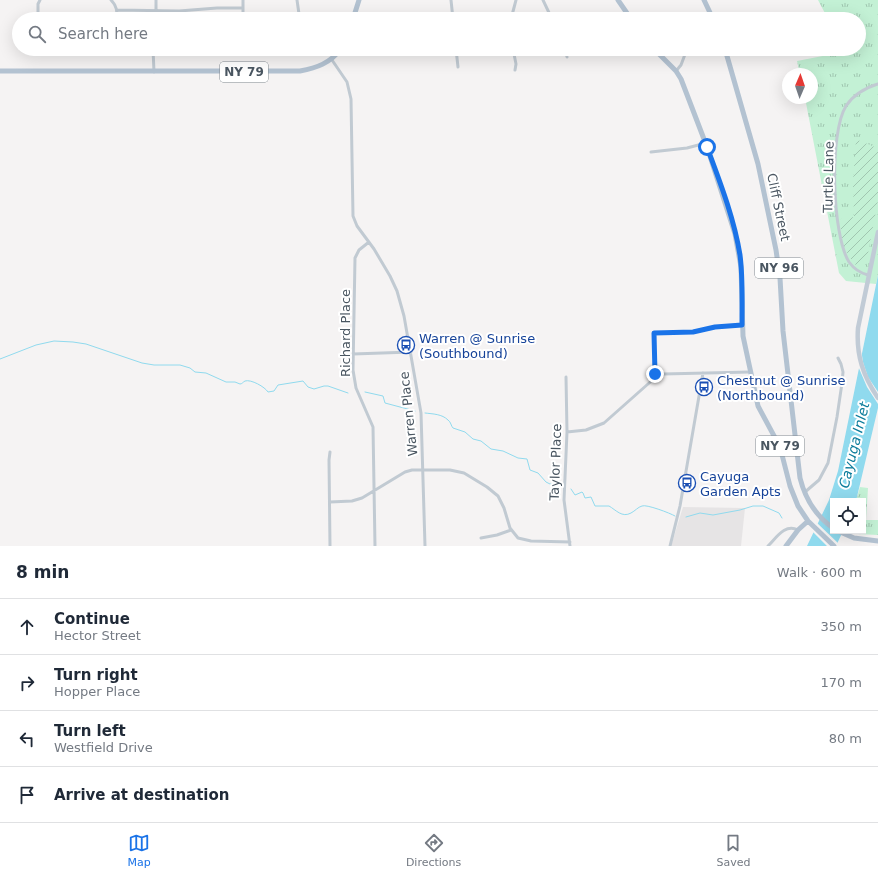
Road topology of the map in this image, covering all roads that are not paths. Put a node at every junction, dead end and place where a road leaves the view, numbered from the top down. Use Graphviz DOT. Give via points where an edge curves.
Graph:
graph roads {
  1 [pos="40,0"];
  2 [pos="111,0"];
  3 [pos="156,0"];
  4 [pos="243,0"];
  5 [pos="297,0"];
  6 [pos="359,0"];
  7 [pos="451,0"];
  8 [pos="515,0"];
  9 [pos="543,0"];
  10 [pos="618,0"];
  11 [pos="704,0"];
  12 [pos="243,8"];
  13 [pos="117,10"];
  14 [pos="156,10"];
  15 [pos="39,12"];
  16 [pos="243,12"];
  17 [pos="299,12"];
  18 [pos="355,12"];
  19 [pos="452,12"];
  20 [pos="512,12"];
  21 [pos="549,12"];
  22 [pos="626,12"];
  23 [pos="710,12"];
  24 [pos="153,56"];
  25 [pos="335,56"];
  26 [pos="457,56"];
  27 [pos="514,56"];
  28 [pos="661,56"];
  29 [pos="684,56"];
  30 [pos="727,56"];
  31 [pos="332,60"];
  32 [pos="458,67"];
  33 [pos="515,70"];
  34 [pos="0,71"];
  35 [pos="676,71"];
  36 [pos="154,72"];
  37 [pos="878,84"];
  38 [pos="706,143"];
  39 [pos="651,152"];
  40 [pos="878,232"];
  41 [pos="369,242"];
  42 [pos="868,275"];
  43 [pos="742,325"];
  44 [pos="411,352"];
  45 [pos="353,354"];
  46 [pos="838,358"];
  47 [pos="750,372"];
  48 [pos="703,373"];
  49 [pos="657,376"];
  50 [pos="566,377"];
  51 [pos="878,398"];
  52 [pos="567,432"];
  53 [pos="330,452"];
  54 [pos="423,469"];
  55 [pos="375,491"];
  56 [pos="805,492"];
  57 [pos="330,502"];
  58 [pos="808,521"];
  59 [pos="830,525"];
  60 [pos="511,530"];
  61 [pos="798,530"];
  62 [pos="846,534"];
  63 [pos="481,538"];
  64 [pos="878,541"];
  65 [pos="570,544"];
  66 [pos="330,546"];
  67 [pos="376,546"];
  68 [pos="425,546"];
  69 [pos="670,546"];
  70 [pos="768,546"];
  71 [pos="786,546"];
  72 [pos="834,546"];
  1 -- 15 [label="street"];
  2 -- 13 [label="street"];
  3 -- 14 [label="street"];
  4 -- 12 [label="street"];
  5 -- 17 [label="street"];
  6 -- 18 [label="main road"];
  7 -- 19 [label="street"];
  8 -- 20 [label="street"];
  9 -- 21 [label="street"];
  10 -- 22 [label="main road"];
  11 -- 23 [label="main road"];
  12 -- 14 [label="street"];
  12 -- 16 [label="street"];
  13 -- 14 [label="street"];
  24 -- 36 [label="street"];
  25 -- 31 [label="main road, NY 79"];
  26 -- 32 [label="street"];
  27 -- 33 [label="street"];
  28 -- 35 [label="main road, NY 79"];
  29 -- 35 [label="street"];
  30 -- 56 [label="main road, Cliff Street / NY 96" via="758,164 776,250 792,416 800,478"];
  31 -- 36 [label="main road, NY 79" via="300,71"];
  31 -- 41 [label="street, Warren Place" via="350,91 352,212 356,224"];
  34 -- 36 [label="main road, NY 79"];
  35 -- 38 [label="main road, NY 79"];
  37 -- 42 [label="street, Turtle Lane" via="859,92 845,108 838,130 835,168 837,218 843,249 853,267"];
  38 -- 39 [label="street"];
  38 -- 43 [label="main road, NY 79" via="730,213 738,248 742,277"];
  40 -- 42 [label="main road"];
  41 -- 44 [label="street, Warren Place" via="384,264 397,291"];
  41 -- 45 [label="street, Richard Place" via="359,250 355,258"];
  42 -- 51 [label="main road" via="857,347 868,384"];
  43 -- 47 [label="main road, NY 79"];
  43 -- 49 [label="street" via="693,332 654,333"];
  44 -- 45 [label="street"];
  44 -- 54 [label="street, Warren Place" via="421,413"];
  45 -- 55 [label="street, Richard Place" via="355,385 373,427"];
  46 -- 56 [label="street" via="843,372 828,463 819,480"];
  47 -- 48 [label="street"];
  47 -- 58 [label="main road, NY 79" via="758,406 780,447 794,498"];
  48 -- 49 [label="street"];
  48 -- 69 [label="street" via="680,506"];
  49 -- 52 [label="street" via="604,423 586,430"];
  50 -- 52 [label="street, Taylor Place"];
  52 -- 65 [label="street, Taylor Place" via="564,500"];
  53 -- 57 [label="street"];
  54 -- 55 [label="street" via="405,472"];
  54 -- 60 [label="street" via="459,472 487,487 500,498"];
  54 -- 68 [label="street, Warren Place"];
  55 -- 57 [label="street" via="358,500"];
  55 -- 67 [label="street, Richard Place"];
  56 -- 59 [label="main road, NY 96" via="816,512"];
  57 -- 66 [label="street"];
  58 -- 61 [label="main road"];
  58 -- 72 [label="main road, NY 79"];
  60 -- 63 [label="street"];
  60 -- 65 [label="street" via="518,538 528,541"];
  61 -- 70 [label="street" via="787,529"];
  61 -- 71 [label="main road"];
  62 -- 64 [label="main road"];
}
